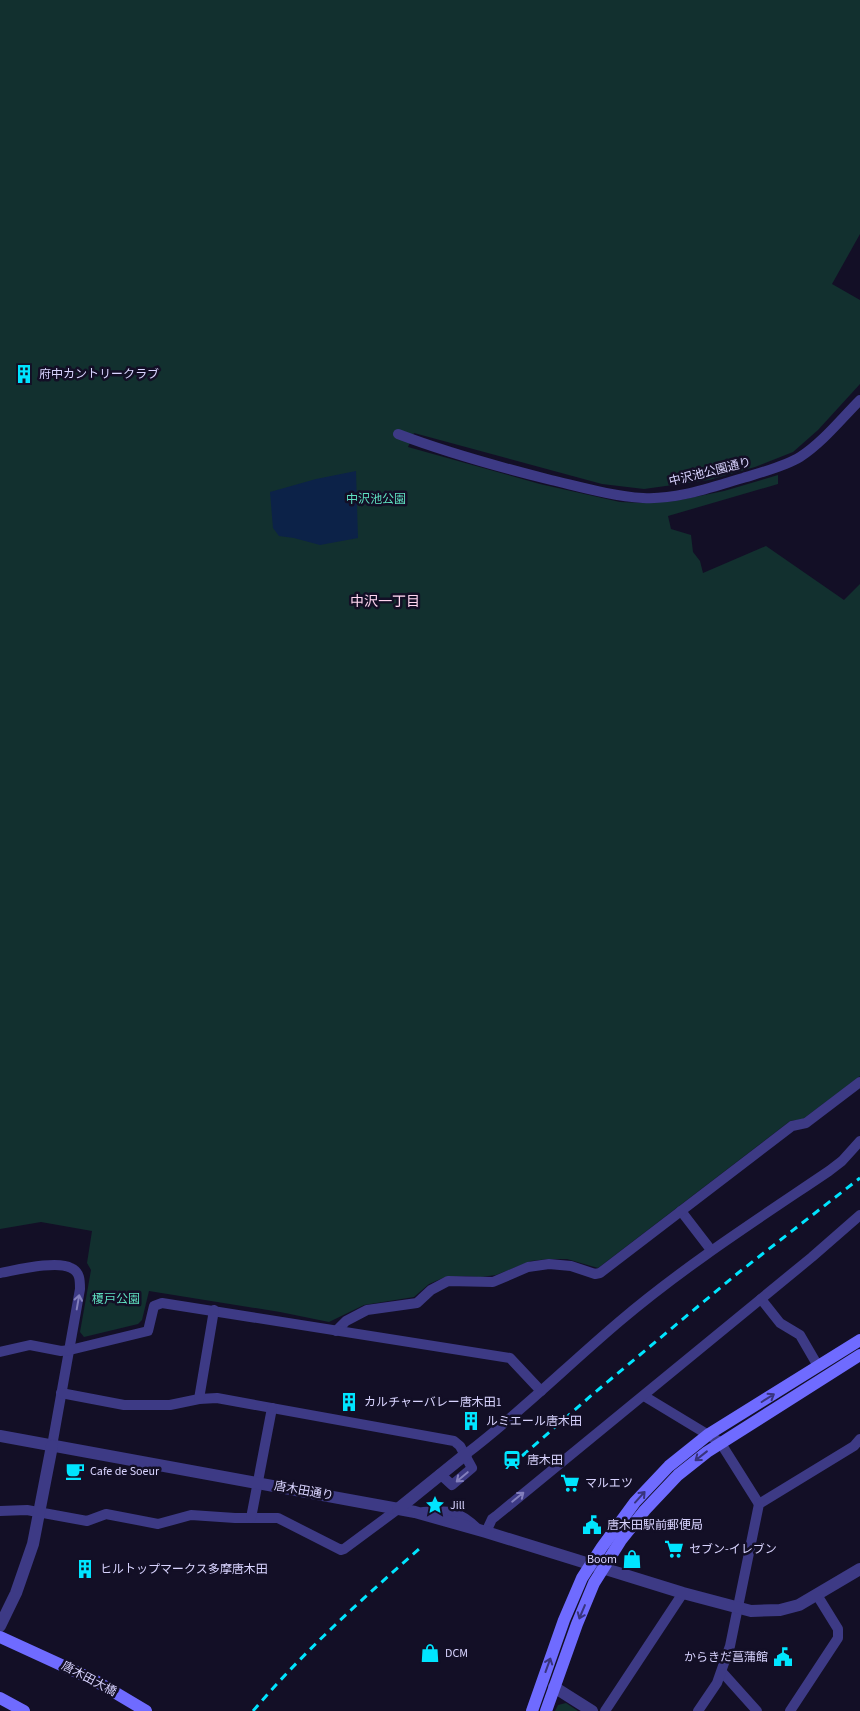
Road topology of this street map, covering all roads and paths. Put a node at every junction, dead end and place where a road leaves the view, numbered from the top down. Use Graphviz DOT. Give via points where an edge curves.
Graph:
graph roads {
  1 [pos="860,400"];
  2 [pos="398,434"];
  3 [pos="860,1082"];
  4 [pos="860,1141"];
  5 [pos="681,1211"];
  6 [pos="860,1215"];
  7 [pos="711,1250"];
  8 [pos="0,1273"];
  9 [pos="761,1299"];
  10 [pos="214,1310"];
  11 [pos="336,1331"];
  12 [pos="860,1340"];
  13 [pos="70,1350"];
  14 [pos="0,1352"];
  15 [pos="860,1355"];
  16 [pos="818,1366"];
  17 [pos="541,1392"];
  18 [pos="61,1393"];
  19 [pos="644,1396"];
  20 [pos="199,1399"];
  21 [pos="272,1408"];
  22 [pos="709,1434"];
  23 [pos="0,1436"];
  24 [pos="860,1439"];
  25 [pos="720,1442"];
  26 [pos="52,1446"];
  27 [pos="466,1454"];
  28 [pos="258,1483"];
  29 [pos="759,1504"];
  30 [pos="0,1511"];
  31 [pos="406,1511"];
  32 [pos="40,1512"];
  33 [pos="251,1518"];
  34 [pos="483,1531"];
  35 [pos="596,1566"];
  36 [pos="860,1569"];
  37 [pos="683,1593"];
  38 [pos="817,1595"];
  39 [pos="738,1609"];
  40 [pos="0,1626"];
  41 [pos="0,1637"];
  42 [pos="722,1672"];
  43 [pos="554,1687"];
  44 [pos="1,1698"];
  45 [pos="24,1711"];
  46 [pos="146,1711"];
  47 [pos="532,1711"];
  48 [pos="546,1711"];
  49 [pos="592,1711"];
  50 [pos="606,1711"];
  51 [pos="698,1711"];
  52 [pos="757,1711"];
  53 [pos="790,1711"];
  1 -- 2 [label="street, 中沢池公園通り" via="798,459 758,474 674,496 645,498 599,492 516,471"];
  3 -- 5 [label="street" via="806,1124 792,1126"];
  4 -- 7 [label="street" via="829,1171"];
  5 -- 7 [label="street"];
  5 -- 11 [label="street" via="600,1273 549,1264 528,1267 492,1282 448,1281 417,1303 367,1310 346,1321"];
  6 -- 9 [label="street"];
  7 -- 17 [label="street" via="621,1321"];
  13 -- 8 [label="street, one-way" via="80,1288 80,1277 76,1272 65,1266 35,1266"];
  9 -- 16 [label="street" via="780,1323 800,1335"];
  9 -- 19 [label="street"];
  10 -- 11 [label="street"];
  10 -- 13 [label="street" via="162,1303 154,1306 148,1332"];
  10 -- 20 [label="street"];
  11 -- 17 [label="street" via="510,1358"];
  12 -- 16 [label="main road"];
  13 -- 14 [label="street" via="30,1345"];
  13 -- 18 [label="street"];
  15 -- 25 [label="main road"];
  22 -- 16 [label="main road, one-way"];
  17 -- 27 [label="street"];
  18 -- 20 [label="street" via="124,1405 170,1405"];
  18 -- 26 [label="street"];
  19 -- 22 [label="street"];
  34 -- 19 [label="street, one-way" via="492,1519"];
  20 -- 21 [label="street" via="217,1398"];
  21 -- 27 [label="street" via="454,1441"];
  21 -- 28 [label="street"];
  22 -- 25 [label="street"];
  35 -- 22 [label="main road, one-way" via="618,1523 655,1480"];
  23 -- 26 [label="street, 唐木田通り"];
  24 -- 29 [label="street" via="854,1446"];
  25 -- 29 [label="street"];
  25 -- 35 [label="main road, one-way" via="664,1489"];
  26 -- 28 [label="street, 唐木田通り"];
  26 -- 32 [label="street"];
  27 -- 31 [label="street" via="440,1474"];
  28 -- 31 [label="street, 唐木田通り"];
  28 -- 33 [label="street"];
  29 -- 39 [label="street"];
  30 -- 32 [label="street"];
  31 -- 33 [label="street" via="341,1550 278,1518"];
  31 -- 34 [label="street, 唐木田通り"];
  32 -- 33 [label="street" via="87,1521 106,1514 158,1524 191,1515"];
  32 -- 40 [label="street" via="34,1544"];
  34 -- 35 [label="street, 唐木田通り"];
  35 -- 37 [label="street, 唐木田通り"];
  35 -- 43 [label="main road, one-way" via="589,1594"];
  47 -- 35 [label="main road, one-way" via="575,1593"];
  36 -- 38 [label="street, 唐木田通り"];
  37 -- 39 [label="street, 唐木田通り"];
  37 -- 50 [label="street"];
  38 -- 39 [label="street, 唐木田通り" via="799,1605 780,1610"];
  38 -- 53 [label="street" via="838,1629 838,1638"];
  39 -- 42 [label="street"];
  41 -- 46 [label="main road, 唐木田大橋" via="94,1680"];
  42 -- 51 [label="street"];
  42 -- 52 [label="street"];
  43 -- 48 [label="main road"];
  43 -- 49 [label="street"];
  44 -- 45 [label="main road"];
}
